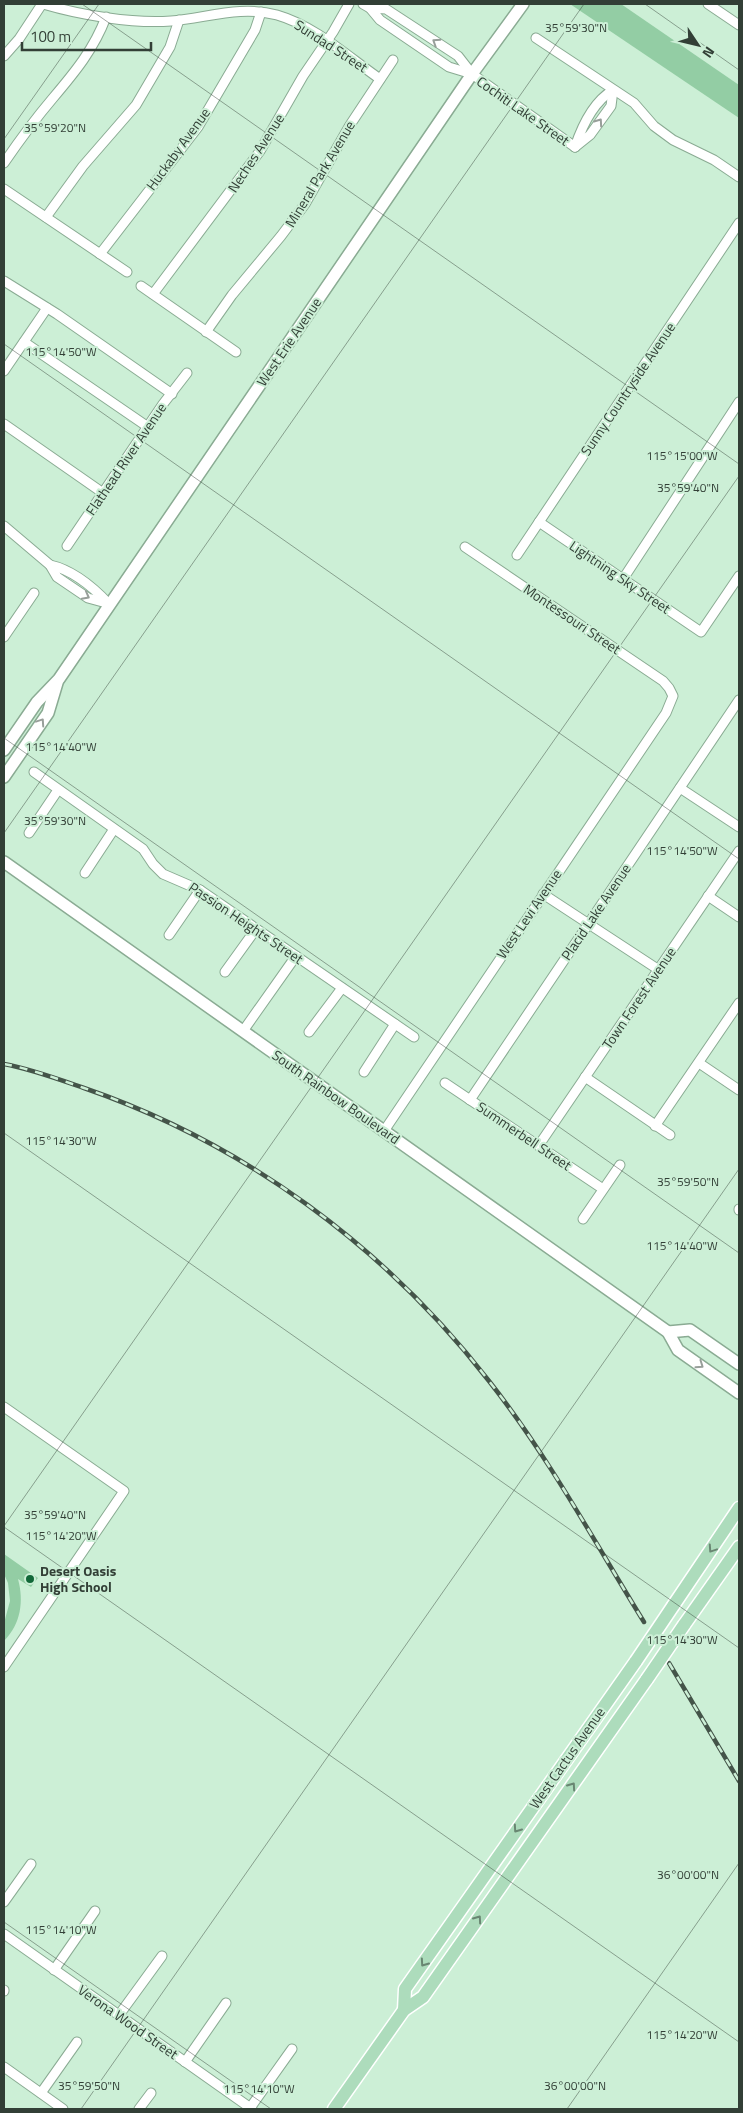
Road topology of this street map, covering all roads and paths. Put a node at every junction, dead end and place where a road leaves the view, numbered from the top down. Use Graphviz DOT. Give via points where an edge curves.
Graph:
graph roads {
  1 [pos="42,4"];
  2 [pos="349,4"];
  3 [pos="708,4"];
  4 [pos="520,5"];
  5 [pos="366,6"];
  6 [pos="260,12"];
  7 [pos="106,17"];
  8 [pos="179,20"];
  9 [pos="739,25"];
  10 [pos="536,38"];
  11 [pos="327,41"];
  12 [pos="4,56"];
  13 [pos="393,60"];
  14 [pos="472,74"];
  15 [pos="380,79"];
  16 [pos="613,90"];
  17 [pos="4,163"];
  18 [pos="739,177"];
  19 [pos="4,189"];
  20 [pos="46,217"];
  21 [pos="739,223"];
  22 [pos="100,254"];
  23 [pos="127,272"];
  24 [pos="5,286"];
  25 [pos="140,286"];
  26 [pos="153,294"];
  27 [pos="47,308"];
  28 [pos="206,332"];
  29 [pos="24,342"];
  30 [pos="236,352"];
  31 [pos="4,371"];
  32 [pos="187,373"];
  33 [pos="172,394"];
  34 [pos="739,402"];
  35 [pos="4,424"];
  36 [pos="148,427"];
  37 [pos="103,493"];
  38 [pos="539,522"];
  39 [pos="4,526"];
  40 [pos="67,546"];
  41 [pos="465,547"];
  42 [pos="517,555"];
  43 [pos="739,576"];
  44 [pos="623,578"];
  45 [pos="34,592"];
  46 [pos="110,604"];
  47 [pos="4,634"];
  48 [pos="59,678"];
  49 [pos="672,696"];
  50 [pos="739,700"];
  51 [pos="4,750"];
  52 [pos="34,772"];
  53 [pos="4,777"];
  54 [pos="680,788"];
  55 [pos="58,790"];
  56 [pos="739,827"];
  57 [pos="114,828"];
  58 [pos="29,833"];
  59 [pos="739,851"];
  60 [pos="4,862"];
  61 [pos="85,873"];
  62 [pos="200,890"];
  63 [pos="543,894"];
  64 [pos="708,896"];
  65 [pos="739,918"];
  66 [pos="589,924"];
  67 [pos="256,928"];
  68 [pos="170,935"];
  69 [pos="296,956"];
  70 [pos="659,970"];
  71 [pos="226,972"];
  72 [pos="342,988"];
  73 [pos="739,1002"];
  74 [pos="395,1024"];
  75 [pos="243,1031"];
  76 [pos="309,1032"];
  77 [pos="414,1037"];
  78 [pos="699,1063"];
  79 [pos="364,1072"];
  80 [pos="585,1077"];
  81 [pos="445,1083"];
  82 [pos="739,1090"];
  83 [pos="470,1100"];
  84 [pos="655,1126"];
  85 [pos="384,1131"];
  86 [pos="670,1136"];
  87 [pos="539,1145"];
  88 [pos="620,1165"];
  89 [pos="603,1189"];
  90 [pos="583,1219"];
  91 [pos="668,1332"];
  92 [pos="739,1364"];
  93 [pos="739,1393"];
  94 [pos="4,1407"];
  95 [pos="739,1508"];
  96 [pos="739,1547"];
  97 [pos="4,1667"];
  98 [pos="31,1864"];
  99 [pos="4,1902"];
  100 [pos="95,1911"];
  101 [pos="4,1934"];
  102 [pos="162,1956"];
  103 [pos="54,1970"];
  104 [pos="226,2003"];
  105 [pos="404,2010"];
  106 [pos="119,2015"];
  107 [pos="77,2042"];
  108 [pos="292,2049"];
  109 [pos="185,2062"];
  110 [pos="4,2067"];
  111 [pos="41,2093"];
  112 [pos="151,2093"];
  113 [pos="63,2109"];
  114 [pos="139,2109"];
  115 [pos="251,2109"];
  116 [pos="334,2109"];
  1 -- 7 [label="street, Sundad Street"];
  1 -- 12 [label="street"];
  2 -- 11 [label="street, Neches Avenue"];
  3 -- 9 [label="street"];
  4 -- 14 [label="street, West Erie Avenue"];
  5 -- 14 [label="street, Cochiti Lake Street" via="380,20 449,67"];
  14 -- 5 [label="street, Cochiti Lake Street, one-way" via="458,56 386,9"];
  6 -- 8 [label="street, Sundad Street" via="232,11"];
  6 -- 11 [label="street, Sundad Street" via="304,26"];
  6 -- 22 [label="street, Huckaby Avenue" via="255,30 198,127"];
  7 -- 8 [label="street, Sundad Street"];
  7 -- 17 [label="street" via="79,68"];
  8 -- 20 [label="street" via="170,47 136,105 83,166"];
  10 -- 16 [label="street"];
  11 -- 15 [label="street, Sundad Street"];
  11 -- 26 [label="street, Neches Avenue" via="249,168"];
  13 -- 15 [label="street, Mineral Park Avenue"];
  14 -- 16 [label="street, Cochiti Lake Street" via="575,147 582,128 603,96"];
  14 -- 46 [label="street, West Erie Avenue"];
  15 -- 28 [label="street, Mineral Park Avenue" via="306,204"];
  16 -- 18 [label="street" via="634,103 654,126 673,140 714,160"];
  19 -- 20 [label="street"];
  20 -- 22 [label="street"];
  21 -- 38 [label="street, Sunny Countryside Avenue"];
  22 -- 23 [label="street"];
  24 -- 27 [label="street"];
  25 -- 26 [label="street"];
  26 -- 28 [label="street"];
  27 -- 29 [label="street"];
  27 -- 33 [label="street"];
  28 -- 30 [label="street"];
  29 -- 31 [label="street"];
  29 -- 36 [label="street"];
  32 -- 33 [label="street, Flathead River Avenue"];
  33 -- 36 [label="street, Flathead River Avenue"];
  34 -- 44 [label="street"];
  35 -- 37 [label="street"];
  36 -- 37 [label="street, Flathead River Avenue"];
  37 -- 40 [label="street, Flathead River Avenue"];
  38 -- 42 [label="street, Sunny Countryside Avenue"];
  38 -- 44 [label="street, Lightning Sky Street"];
  39 -- 46 [label="street" via="50,565 63,568 94,588"];
  41 -- 49 [label="street, Montessouri Street" via="663,681"];
  43 -- 44 [label="street, Lightning Sky Street" via="701,632"];
  45 -- 47 [label="street"];
  46 -- 48 [label="street, West Erie Avenue"];
  48 -- 51 [label="street, West Erie Avenue" via="37,702"];
  53 -- 48 [label="street, West Erie Avenue, one-way" via="48,713"];
  49 -- 63 [label="street, West Levi Avenue" via="666,713"];
  50 -- 54 [label="street, Placid Lake Avenue"];
  52 -- 55 [label="street, Passion Heights Street"];
  54 -- 56 [label="street"];
  54 -- 66 [label="street, Placid Lake Avenue"];
  55 -- 57 [label="street, Passion Heights Street"];
  55 -- 58 [label="street"];
  57 -- 61 [label="street"];
  57 -- 62 [label="street, Passion Heights Street" via="143,849 163,874"];
  59 -- 64 [label="street, Town Forest Avenue"];
  60 -- 75 [label="street, South Rainbow Boulevard"];
  62 -- 67 [label="street, Passion Heights Street"];
  62 -- 68 [label="street"];
  63 -- 66 [label="street"];
  63 -- 85 [label="street, West Levi Avenue"];
  64 -- 65 [label="street"];
  64 -- 70 [label="street, Town Forest Avenue"];
  66 -- 70 [label="street"];
  66 -- 83 [label="street, Placid Lake Avenue"];
  67 -- 69 [label="street, Passion Heights Street"];
  67 -- 71 [label="street"];
  69 -- 72 [label="street, Passion Heights Street"];
  69 -- 75 [label="street"];
  70 -- 80 [label="street, Town Forest Avenue"];
  72 -- 74 [label="street, Passion Heights Street"];
  72 -- 76 [label="street"];
  73 -- 78 [label="street"];
  74 -- 77 [label="street, Passion Heights Street"];
  74 -- 79 [label="street"];
  75 -- 85 [label="street, South Rainbow Boulevard"];
  78 -- 82 [label="street"];
  78 -- 84 [label="street"];
  80 -- 84 [label="street"];
  80 -- 87 [label="street, Town Forest Avenue"];
  81 -- 83 [label="street, Summerbell Street"];
  83 -- 87 [label="street, Summerbell Street"];
  84 -- 86 [label="street"];
  85 -- 91 [label="street, South Rainbow Boulevard"];
  87 -- 89 [label="street, Summerbell Street"];
  88 -- 89 [label="street"];
  89 -- 90 [label="street"];
  91 -- 92 [label="street" via="690,1330"];
  91 -- 93 [label="street, South Rainbow Boulevard, one-way" via="678,1350"];
  94 -- 97 [label="street" via="124,1491"];
  95 -- 105 [label="main road, West Cactus Avenue, one-way, bridge" via="636,1661 405,1989"];
  105 -- 96 [label="main road, West Cactus Avenue, one-way, bridge" via="423,1997"];
  98 -- 99 [label="street"];
  100 -- 103 [label="street"];
  101 -- 103 [label="street, Verona Wood Street"];
  102 -- 106 [label="street"];
  103 -- 106 [label="street, Verona Wood Street"];
  104 -- 109 [label="street"];
  105 -- 116 [label="main road, West Cactus Avenue"];
  106 -- 109 [label="street, Verona Wood Street"];
  107 -- 111 [label="street"];
  108 -- 115 [label="street"];
  109 -- 115 [label="street, Verona Wood Street"];
  110 -- 111 [label="street"];
  111 -- 113 [label="street"];
  112 -- 114 [label="street"];
}
